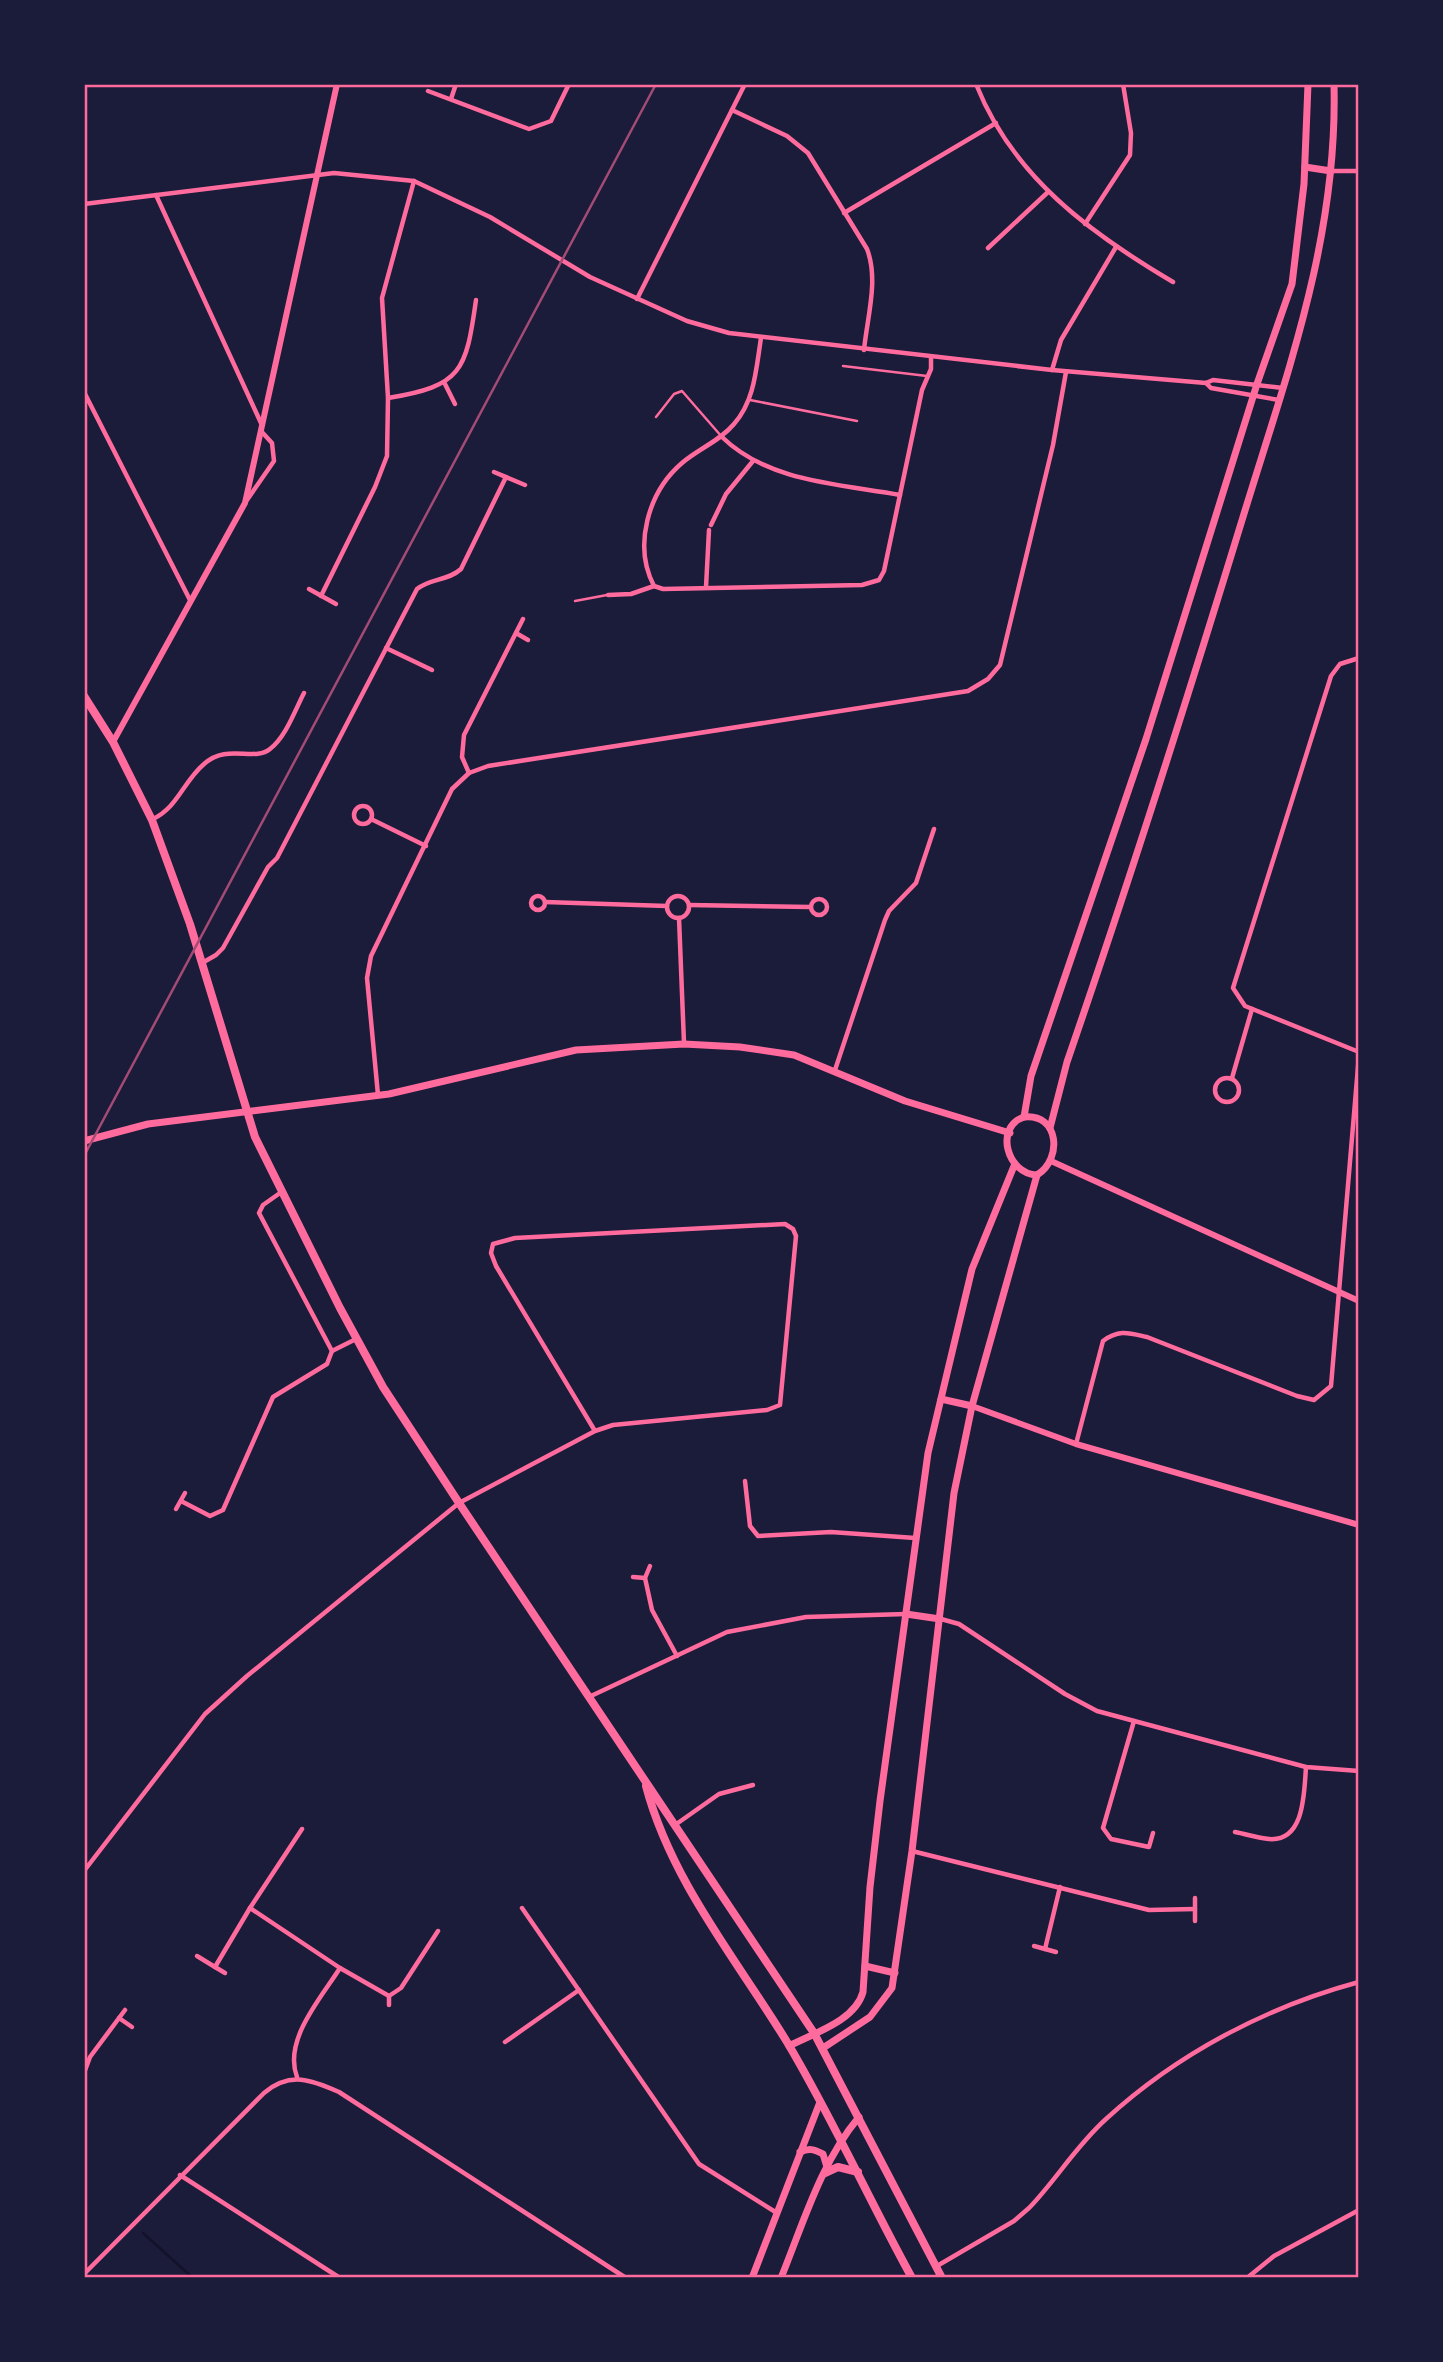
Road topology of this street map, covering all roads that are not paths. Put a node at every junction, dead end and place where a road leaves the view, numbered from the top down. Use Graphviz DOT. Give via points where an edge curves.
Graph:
graph roads {
  1 [pos="337,84"];
  2 [pos="456,84"];
  3 [pos="569,84"];
  4 [pos="745,84"];
  5 [pos="976,84"];
  6 [pos="1123,84"];
  7 [pos="1308,84"];
  8 [pos="1335,84"];
  9 [pos="428,91"];
  10 [pos="451,99"];
  11 [pos="732,110"];
  12 [pos="996,123"];
  13 [pos="1305,167"];
  14 [pos="1331,171"];
  15 [pos="1359,171"];
  16 [pos="317,176"];
  17 [pos="414,181"];
  18 [pos="1048,193"];
  19 [pos="156,195"];
  20 [pos="84,204"];
  21 [pos="844,213"];
  22 [pos="1085,224"];
  23 [pos="1116,247"];
  24 [pos="988,248"];
  25 [pos="1173,282"];
  26 [pos="637,299"];
  27 [pos="476,300"];
  28 [pos="761,338"];
  29 [pos="864,350"];
  30 [pos="931,357"];
  31 [pos="843,366"];
  32 [pos="1052,370"];
  33 [pos="1066,372"];
  34 [pos="927,376"];
  35 [pos="444,382"];
  36 [pos="1206,383"];
  37 [pos="1257,384"];
  38 [pos="1283,388"];
  39 [pos="84,392"];
  40 [pos="1254,395"];
  41 [pos="388,398"];
  42 [pos="750,400"];
  43 [pos="1280,400"];
  44 [pos="455,404"];
  45 [pos="656,417"];
  46 [pos="857,421"];
  47 [pos="261,427"];
  48 [pos="722,437"];
  49 [pos="753,461"];
  50 [pos="494,472"];
  51 [pos="506,477"];
  52 [pos="525,485"];
  53 [pos="900,495"];
  54 [pos="245,503"];
  55 [pos="654,586"];
  56 [pos="706,587"];
  57 [pos="309,589"];
  58 [pos="608,595"];
  59 [pos="321,596"];
  60 [pos="191,601"];
  61 [pos="575,601"];
  62 [pos="336,604"];
  63 [pos="523,619"];
  64 [pos="516,633"];
  65 [pos="528,640"];
  66 [pos="386,648"];
  67 [pos="1359,658"];
  68 [pos="432,670"];
  69 [pos="304,693"];
  70 [pos="84,696"];
  71 [pos="113,742"];
  72 [pos="469,773"];
  73 [pos="371,819"];
  74 [pos="152,820"];
  75 [pos="934,829"];
  76 [pos="426,846"];
  77 [pos="545,902"];
  78 [pos="689,905"];
  79 [pos="667,906"];
  80 [pos="811,906"];
  81 [pos="679,918"];
  82 [pos="201,960"];
  83 [pos="1252,1009"];
  84 [pos="684,1044"];
  85 [pos="1359,1053"];
  86 [pos="835,1070"];
  87 [pos="1232,1079"];
  88 [pos="379,1096"];
  89 [pos="247,1111"];
  90 [pos="1024,1117"];
  91 [pos="1050,1128"];
  92 [pos="1010,1133"];
  93 [pos="84,1140"];
  94 [pos="1051,1161"];
  95 [pos="1014,1166"];
  96 [pos="1037,1175"];
  97 [pos="281,1193"];
  98 [pos="1338,1292"];
  99 [pos="1359,1301"];
  100 [pos="357,1338"];
  101 [pos="332,1351"];
  102 [pos="941,1399"];
  103 [pos="972,1406"];
  104 [pos="594,1431"];
  105 [pos="1076,1444"];
  106 [pos="744,1481"];
  107 [pos="185,1493"];
  108 [pos="181,1501"];
  109 [pos="460,1503"];
  110 [pos="176,1509"];
  111 [pos="1359,1525"];
  112 [pos="915,1538"];
  113 [pos="650,1566"];
  114 [pos="633,1577"];
  115 [pos="645,1578"];
  116 [pos="906,1614"];
  117 [pos="940,1619"];
  118 [pos="677,1656"];
  119 [pos="591,1696"];
  120 [pos="1134,1721"];
  121 [pos="1306,1768"];
  122 [pos="1359,1771"];
  123 [pos="644,1779"];
  124 [pos="753,1785"];
  125 [pos="676,1825"];
  126 [pos="302,1829"];
  127 [pos="1235,1832"];
  128 [pos="1153,1833"];
  129 [pos="661,1835"];
  130 [pos="912,1851"];
  131 [pos="84,1871"];
  132 [pos="1060,1887"];
  133 [pos="1195,1898"];
  134 [pos="250,1908"];
  135 [pos="522,1908"];
  136 [pos="1195,1909"];
  137 [pos="1195,1921"];
  138 [pos="438,1931"];
  139 [pos="1034,1946"];
  140 [pos="1045,1949"];
  141 [pos="1056,1952"];
  142 [pos="197,1956"];
  143 [pos="865,1966"];
  144 [pos="215,1967"];
  145 [pos="340,1968"];
  146 [pos="225,1973"];
  147 [pos="895,1973"];
  148 [pos="1359,1982"];
  149 [pos="579,1990"];
  150 [pos="390,1996"];
  151 [pos="389,2005"];
  152 [pos="125,2010"];
  153 [pos="119,2018"];
  154 [pos="132,2027"];
  155 [pos="814,2033"];
  156 [pos="505,2042"];
  157 [pos="789,2046"];
  158 [pos="823,2048"];
  159 [pos="84,2073"];
  160 [pos="298,2077"];
  161 [pos="820,2102"];
  162 [pos="859,2117"];
  163 [pos="841,2140"];
  164 [pos="800,2152"];
  165 [pos="826,2170"];
  166 [pos="858,2172"];
  167 [pos="180,2175"];
  168 [pos="1359,2210"];
  169 [pos="776,2213"];
  170 [pos="936,2267"];
  171 [pos="84,2274"];
  172 [pos="340,2278"];
  173 [pos="626,2278"];
  174 [pos="752,2278"];
  175 [pos="781,2278"];
  176 [pos="912,2278"];
  177 [pos="942,2278"];
  178 [pos="1247,2278"];
  1 -- 16 [label="street"];
  2 -- 10 [label="street"];
  3 -- 10 [label="street" via="551,121 529,129"];
  4 -- 11 [label="street"];
  5 -- 12 [label="street"];
  6 -- 22 [label="street" via="1130,155"];
  7 -- 13 [label="main road"];
  8 -- 14 [label="main road"];
  9 -- 10 [label="street"];
  11 -- 21 [label="street" via="787,136 808,152"];
  11 -- 26 [label="street"];
  12 -- 18 [label="street"];
  12 -- 21 [label="street"];
  13 -- 14 [label="main road"];
  13 -- 37 [label="main road" via="1292,285"];
  14 -- 15 [label="street"];
  14 -- 38 [label="main road" via="1321,254"];
  16 -- 17 [label="street" via="334,173"];
  16 -- 19 [label="street"];
  16 -- 47 [label="street"];
  17 -- 26 [label="street"];
  17 -- 41 [label="street" via="382,298"];
  18 -- 22 [label="street"];
  18 -- 24 [label="street"];
  19 -- 20 [label="street"];
  19 -- 47 [label="street"];
  21 -- 29 [label="street" via="871,260"];
  22 -- 23 [label="street"];
  23 -- 25 [label="street"];
  23 -- 32 [label="street" via="1060,340"];
  26 -- 28 [label="street" via="687,321"];
  27 -- 35 [label="street" via="468,355"];
  28 -- 29 [label="street"];
  28 -- 42 [label="street"];
  29 -- 30 [label="street"];
  30 -- 32 [label="street"];
  30 -- 34 [label="street"];
  31 -- 34 [label="lane"];
  32 -- 33 [label="street"];
  33 -- 36 [label="street"];
  33 -- 72 [label="street" via="1053,445 999,665 979,686 488,766"];
  34 -- 53 [label="street"];
  35 -- 41 [label="street" via="431,390"];
  35 -- 44 [label="street"];
  36 -- 37 [label="street"];
  36 -- 40 [label="street" via="1211,388"];
  37 -- 38 [label="street"];
  37 -- 40 [label="main road"];
  38 -- 43 [label="main road"];
  39 -- 60 [label="street"];
  40 -- 43 [label="street"];
  40 -- 90 [label="main road" via="1146,738 1031,1076"];
  41 -- 59 [label="street" via="387,456"];
  42 -- 46 [label="lane"];
  42 -- 48 [label="street"];
  43 -- 91 [label="main road" via="1067,1062"];
  45 -- 48 [label="lane" via="674,394 682,391"];
  47 -- 54 [label="street"];
  47 -- 54 [label="street" via="272,443 274,461"];
  48 -- 49 [label="street"];
  48 -- 55 [label="street" via="680,464 648,513 646,557"];
  49 -- 53 [label="street" via="784,473"];
  49 -- 56 [label="street" via="726,494 710,528"];
  50 -- 51 [label="street"];
  51 -- 52 [label="street"];
  51 -- 66 [label="street" via="461,569 450,579 417,589"];
  53 -- 56 [label="street" via="884,571 872,584"];
  54 -- 60 [label="street"];
  55 -- 56 [label="street"];
  55 -- 58 [label="street"];
  57 -- 59 [label="street"];
  58 -- 61 [label="lane"];
  59 -- 62 [label="street"];
  60 -- 71 [label="street"];
  63 -- 64 [label="street"];
  64 -- 65 [label="street"];
  64 -- 72 [label="street" via="464,735 462,757"];
  66 -- 68 [label="street"];
  66 -- 82 [label="street" via="276,858 223,948 211,960"];
  67 -- 83 [label="street" via="1339,664 1331,676 1233,981 1234,995"];
  69 -- 74 [label="street" via="270,749 257,755 216,756 193,776 174,806"];
  70 -- 71 [label="highway"];
  71 -- 74 [label="highway"];
  72 -- 76 [label="street" via="452,789"];
  73 -- 73 [label="street" via="366,806 354,812 361,824"];
  73 -- 76 [label="street"];
  74 -- 82 [label="highway"];
  75 -- 86 [label="street" via="916,883 885,919"];
  76 -- 88 [label="street" via="371,956 367,978"];
  77 -- 79 [label="street"];
  78 -- 79 [label="street" via="678,896"];
  78 -- 80 [label="street"];
  78 -- 81 [label="street" via="686,915"];
  79 -- 81 [label="street" via="670,915"];
  81 -- 84 [label="street"];
  82 -- 89 [label="highway"];
  83 -- 85 [label="street"];
  83 -- 87 [label="street"];
  84 -- 86 [label="main road" via="794,1055"];
  84 -- 88 [label="main road" via="576,1050"];
  85 -- 98 [label="street"];
  86 -- 92 [label="main road" via="905,1101"];
  87 -- 87 [label="street" via="1239,1087 1238,1095 1232,1101 1221,1101 1214,1090 1217,1083"];
  88 -- 89 [label="main road"];
  89 -- 93 [label="main road" via="148,1124"];
  89 -- 97 [label="highway"];
  90 -- 91 [label="main road" via="1038,1117"];
  90 -- 92 [label="main road"];
  91 -- 94 [label="main road" via="1055,1147"];
  92 -- 95 [label="main road" via="1008,1149"];
  94 -- 96 [label="main road"];
  94 -- 98 [label="street"];
  95 -- 96 [label="main road"];
  95 -- 102 [label="main road" via="972,1269"];
  96 -- 103 [label="main road"];
  97 -- 100 [label="highway"];
  97 -- 101 [label="street" via="259,1213"];
  98 -- 99 [label="street"];
  98 -- 105 [label="street" via="1331,1386 1325,1394 1314,1400 1297,1396 1147,1338 1114,1333 1103,1341"];
  100 -- 101 [label="street"];
  100 -- 109 [label="highway" via="383,1387"];
  101 -- 108 [label="street" via="327,1364 273,1397 223,1510 210,1516"];
  102 -- 103 [label="main road"];
  102 -- 112 [label="main road"];
  103 -- 105 [label="street"];
  103 -- 117 [label="main road" via="954,1493"];
  104 -- 104 [label="street" via="780,1405 796,1236 793,1229 785,1224 515,1238 493,1244 496,1266"];
  104 -- 109 [label="street"];
  105 -- 111 [label="street"];
  106 -- 112 [label="street" via="750,1526 758,1536 831,1532"];
  107 -- 108 [label="street"];
  108 -- 110 [label="street"];
  109 -- 119 [label="highway"];
  109 -- 131 [label="street" via="205,1714"];
  112 -- 116 [label="main road"];
  113 -- 115 [label="street"];
  114 -- 115 [label="street"];
  115 -- 118 [label="street" via="652,1610"];
  116 -- 117 [label="main road"];
  116 -- 118 [label="street" via="778,1621 727,1632"];
  116 -- 143 [label="main road" via="880,1801"];
  117 -- 120 [label="street" via="959,1624 1082,1704"];
  117 -- 130 [label="main road"];
  118 -- 119 [label="street"];
  119 -- 123 [label="highway"];
  120 -- 121 [label="street"];
  120 -- 128 [label="street" via="1103,1828 1111,1839 1149,1847"];
  121 -- 122 [label="street"];
  121 -- 127 [label="street" via="1298,1823 1289,1833 1269,1839"];
  123 -- 125 [label="highway"];
  123 -- 129 [label="highway"];
  124 -- 125 [label="street" via="719,1794"];
  125 -- 129 [label="highway"];
  125 -- 155 [label="highway"];
  126 -- 134 [label="street"];
  129 -- 157 [label="highway"];
  130 -- 132 [label="street"];
  130 -- 147 [label="main road"];
  132 -- 136 [label="street" via="1149,1910"];
  132 -- 140 [label="street"];
  133 -- 136 [label="street"];
  134 -- 144 [label="street"];
  134 -- 145 [label="street"];
  135 -- 149 [label="street"];
  136 -- 137 [label="street"];
  138 -- 150 [label="street" via="401,1988"];
  139 -- 140 [label="street"];
  140 -- 141 [label="street"];
  142 -- 144 [label="street"];
  143 -- 147 [label="main road"];
  143 -- 155 [label="main road" via="861,2001 845,2017"];
  144 -- 146 [label="street"];
  145 -- 150 [label="street"];
  145 -- 160 [label="street" via="301,2029 292,2065"];
  147 -- 158 [label="main road" via="886,2000 870,2017"];
  148 -- 170 [label="street" via="1265,2015 1156,2078 1105,2119 1014,2221"];
  149 -- 156 [label="street"];
  149 -- 169 [label="street" via="699,2164"];
  150 -- 151 [label="street"];
  152 -- 153 [label="street"];
  153 -- 154 [label="street"];
  153 -- 159 [label="street" via="90,2057"];
  155 -- 157 [label="main road"];
  155 -- 158 [label="highway"];
  157 -- 161 [label="highway"];
  158 -- 162 [label="highway"];
  160 -- 167 [label="street" via="271,2087"];
  160 -- 173 [label="street" via="339,2092"];
  161 -- 163 [label="highway"];
  161 -- 164 [label="main road"];
  162 -- 163 [label="main road"];
  162 -- 170 [label="highway"];
  163 -- 165 [label="main road"];
  163 -- 166 [label="highway"];
  164 -- 165 [label="main road" via="808,2149 824,2154"];
  164 -- 169 [label="main road"];
  165 -- 166 [label="highway" via="838,2167"];
  165 -- 175 [label="main road"];
  166 -- 176 [label="highway"];
  167 -- 171 [label="street"];
  167 -- 172 [label="street"];
  168 -- 178 [label="street" via="1274,2256"];
  169 -- 174 [label="main road"];
  170 -- 177 [label="highway"];
}
